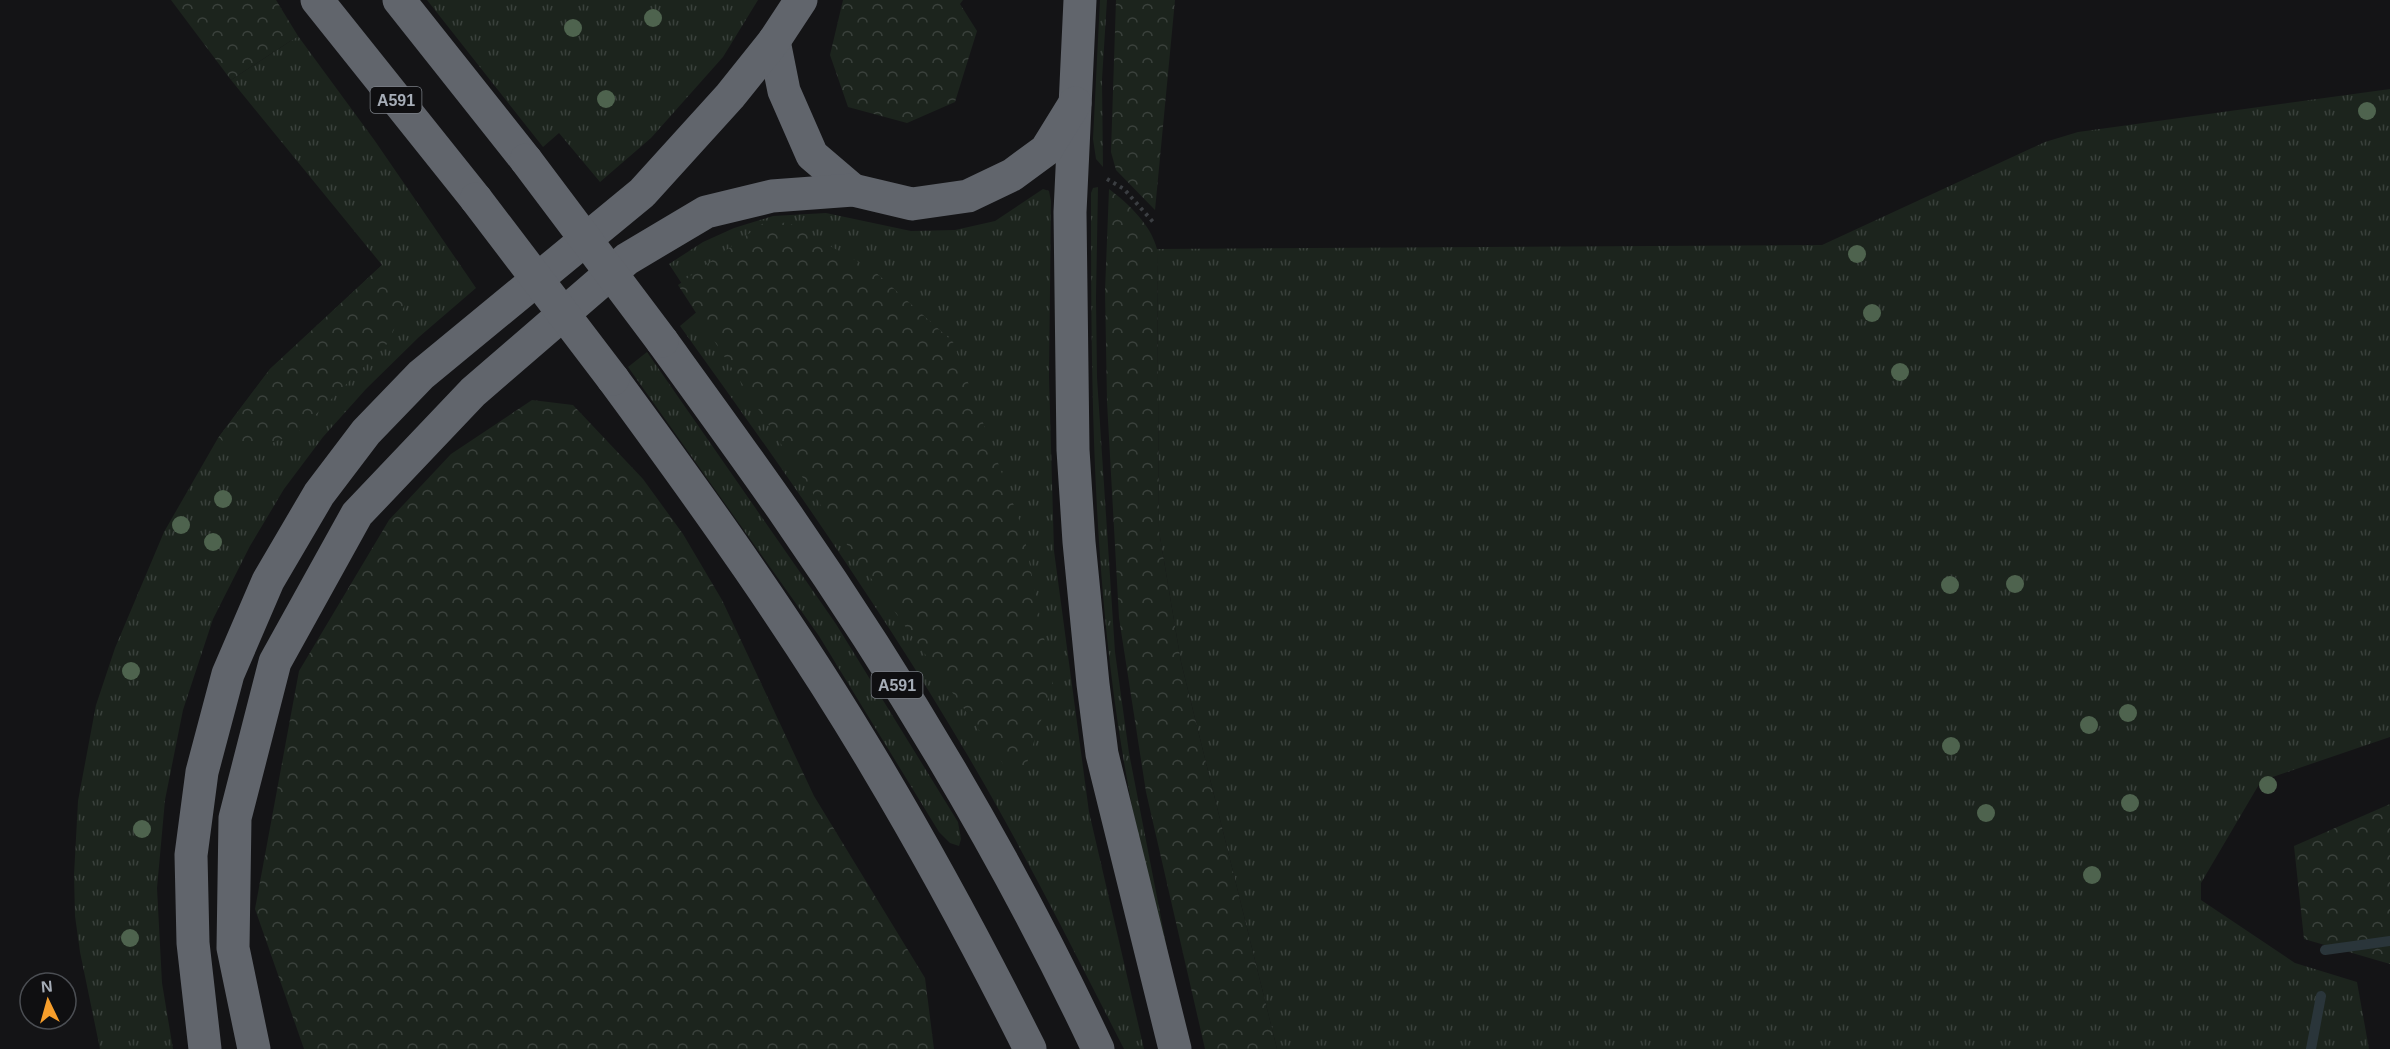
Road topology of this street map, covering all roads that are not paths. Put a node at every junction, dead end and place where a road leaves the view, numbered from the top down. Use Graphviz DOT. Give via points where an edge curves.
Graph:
graph roads {
  1 [pos="317,0"];
  2 [pos="399,0"];
  3 [pos="801,0"];
  4 [pos="1080,0"];
  5 [pos="774,41"];
  6 [pos="1075,103"];
  7 [pos="853,190"];
  8 [pos="998,986"];
  9 [pos="205,1049"];
  10 [pos="254,1049"];
  11 [pos="1017,1049"];
  12 [pos="1030,1049"];
  13 [pos="1098,1049"];
  14 [pos="1175,1049"];
  1 -- 8 [label="highway, A591, bridge" via="476,199 700,497 875,764"];
  2 -- 13 [label="highway, A591, bridge" via="662,340 789,518 928,734 1052,952"];
  3 -- 5 [label="highway"];
  4 -- 6 [label="highway"];
  5 -- 7 [label="highway" via="784,91 812,155"];
  5 -- 9 [label="highway" via="642,193 421,375 366,432 319,494 268,581 228,674 202,772 191,855 193,943"];
  6 -- 7 [label="highway" via="1046,150 1012,175 968,196 912,204"];
  6 -- 14 [label="highway" via="1070,322 1073,450 1093,684 1102,754"];
  7 -- 10 [label="highway" via="771,196 706,212 627,259 473,392 357,514 275,662 235,818 233,948"];
  8 -- 11 [label="highway"];
  8 -- 12 [label="highway, A591"];
}
